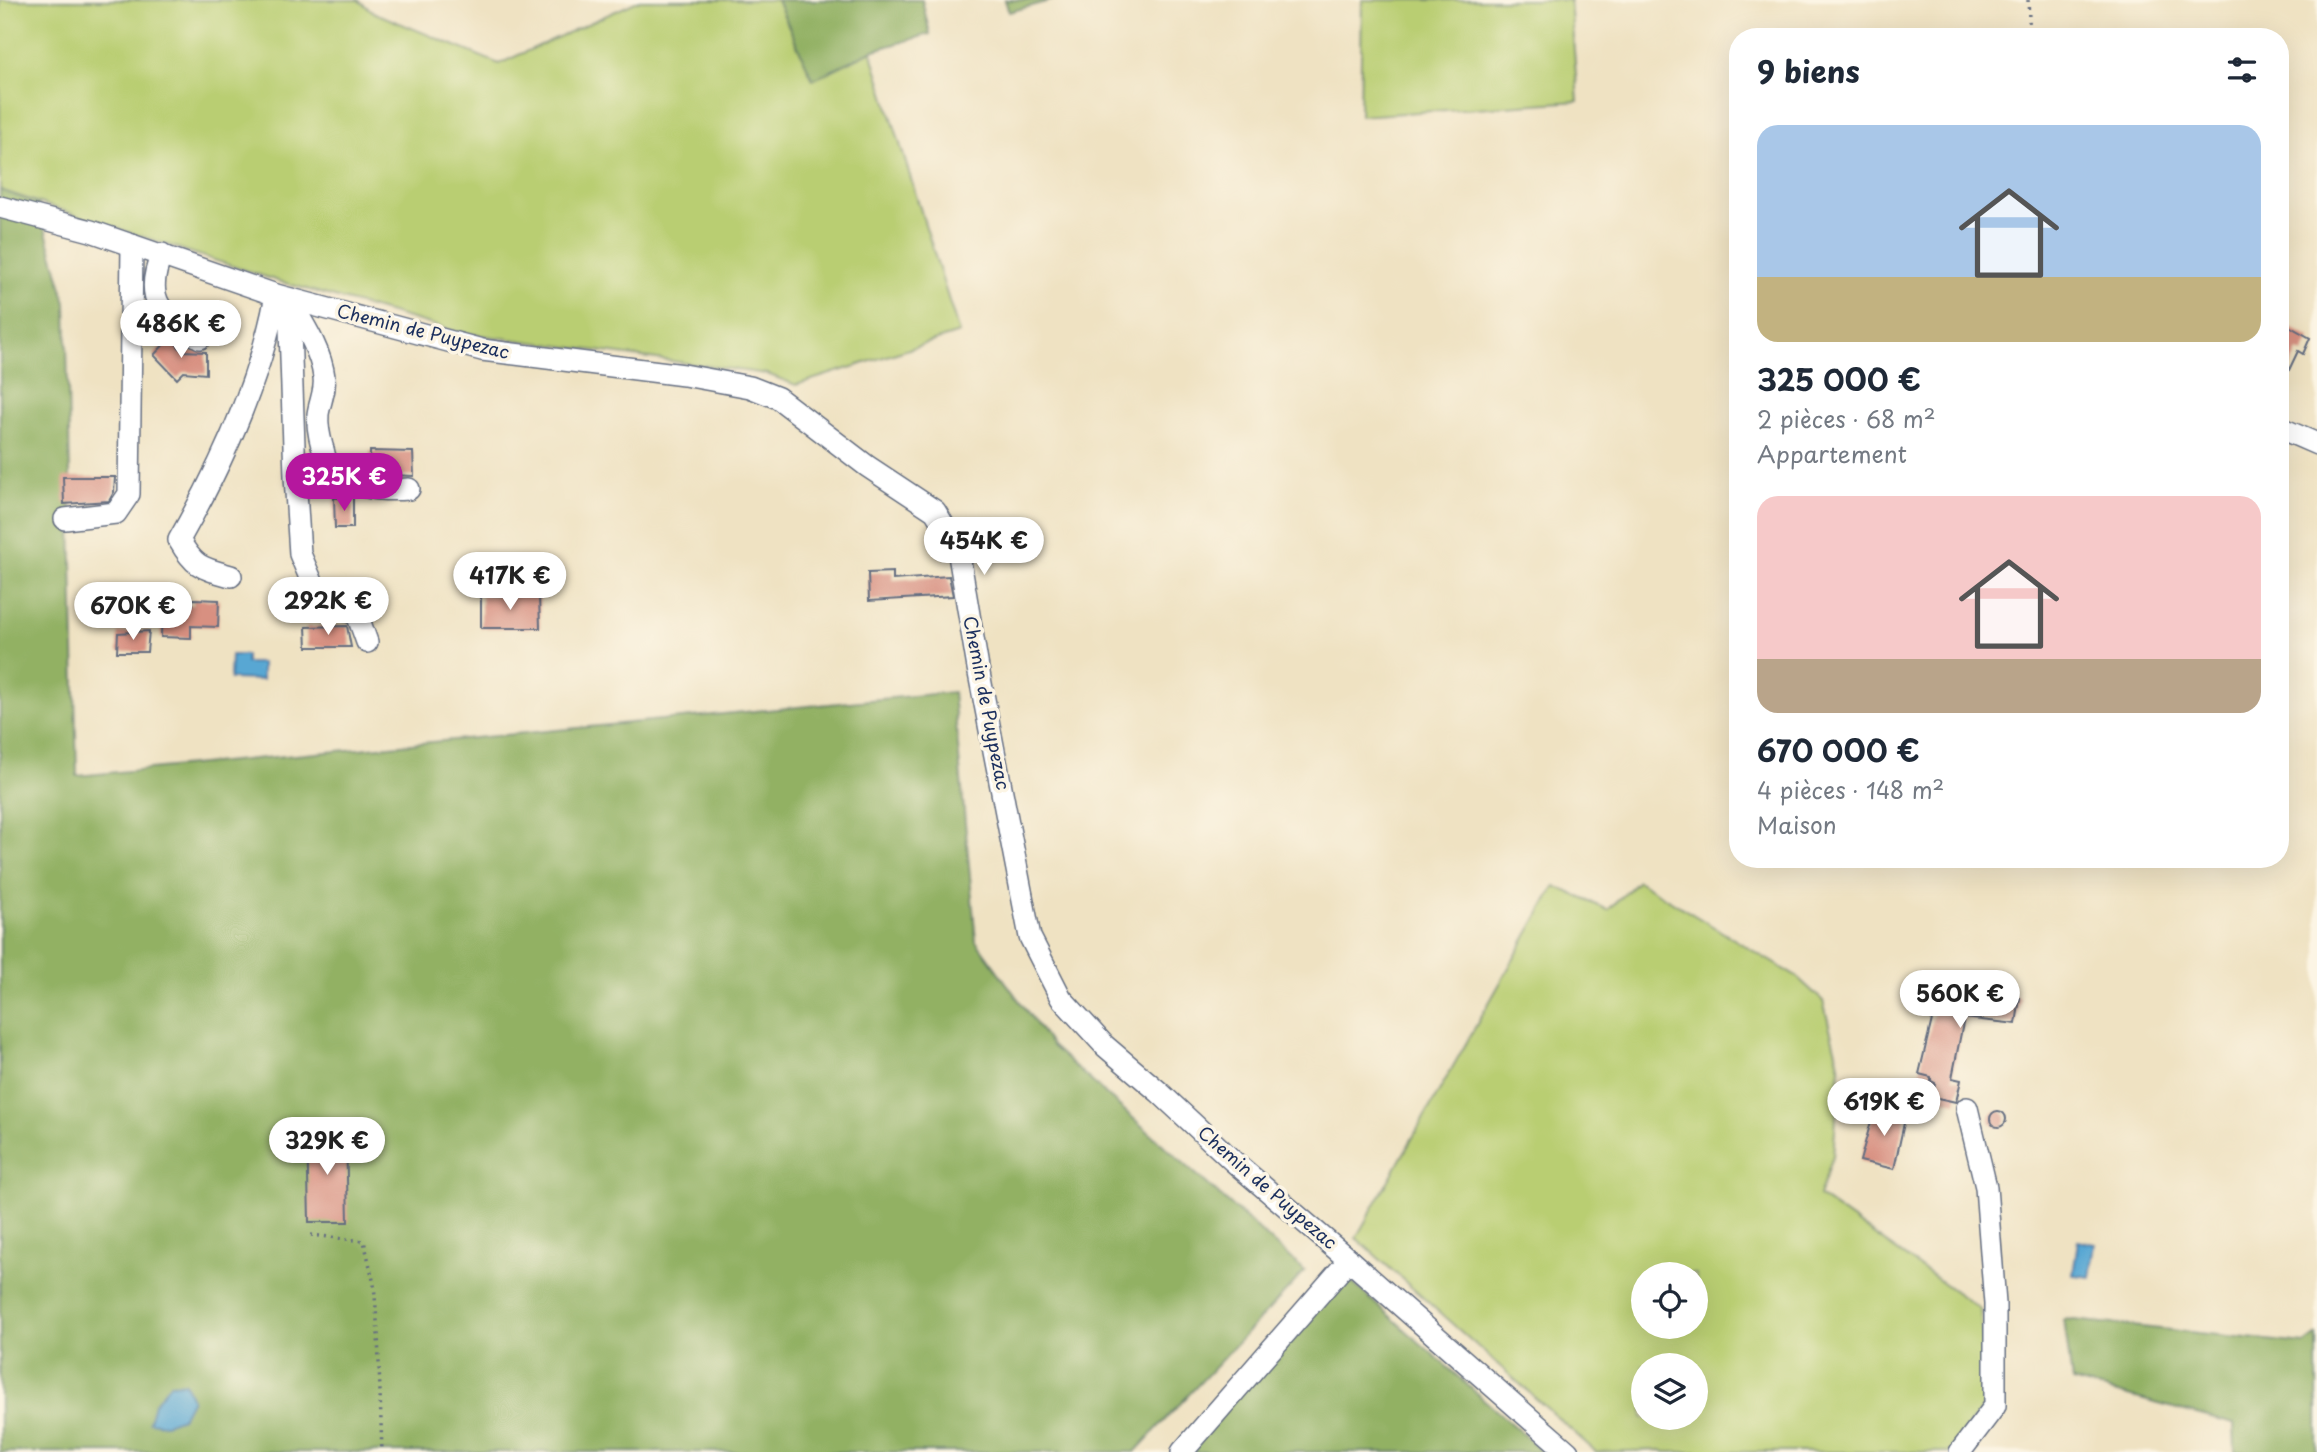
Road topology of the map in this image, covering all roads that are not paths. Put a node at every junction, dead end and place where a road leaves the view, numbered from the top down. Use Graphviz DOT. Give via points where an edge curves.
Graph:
graph roads {
  1 [pos="0,207"];
  2 [pos="132,245"];
  3 [pos="162,254"];
  4 [pos="283,297"];
  5 [pos="200,338"];
  6 [pos="2289,432"];
  7 [pos="2317,444"];
  8 [pos="409,489"];
  9 [pos="65,519"];
  10 [pos="231,576"];
  11 [pos="367,642"];
  12 [pos="1967,1108"];
  13 [pos="1349,1260"];
  14 [pos="1182,1452"];
  15 [pos="1568,1452"];
  16 [pos="1960,1452"];
  1 -- 2 [label="street, Chemin de Puypezac"];
  2 -- 3 [label="street, Chemin de Puypezac"];
  2 -- 9 [label="street" via="129,494 116,513"];
  3 -- 4 [label="street, Chemin de Puypezac"];
  3 -- 5 [label="street" via="155,270 156,300 170,320"];
  4 -- 8 [label="street" via="316,350 324,375 318,430 327,463 340,477 364,486"];
  4 -- 10 [label="street" via="209,487 179,540 200,568"];
  4 -- 11 [label="street" via="300,554 321,603 357,614"];
  4 -- 13 [label="street, Chemin de Puypezac" via="482,350 750,387 778,398 935,511 958,548 1030,937 1061,999 1105,1046"];
  6 -- 7 [label="street"];
  12 -- 16 [label="street" via="1986,1187 1995,1304 1995,1406"];
  13 -- 14 [label="street"];
  13 -- 15 [label="street, Chemin de Puypezac"];
}
